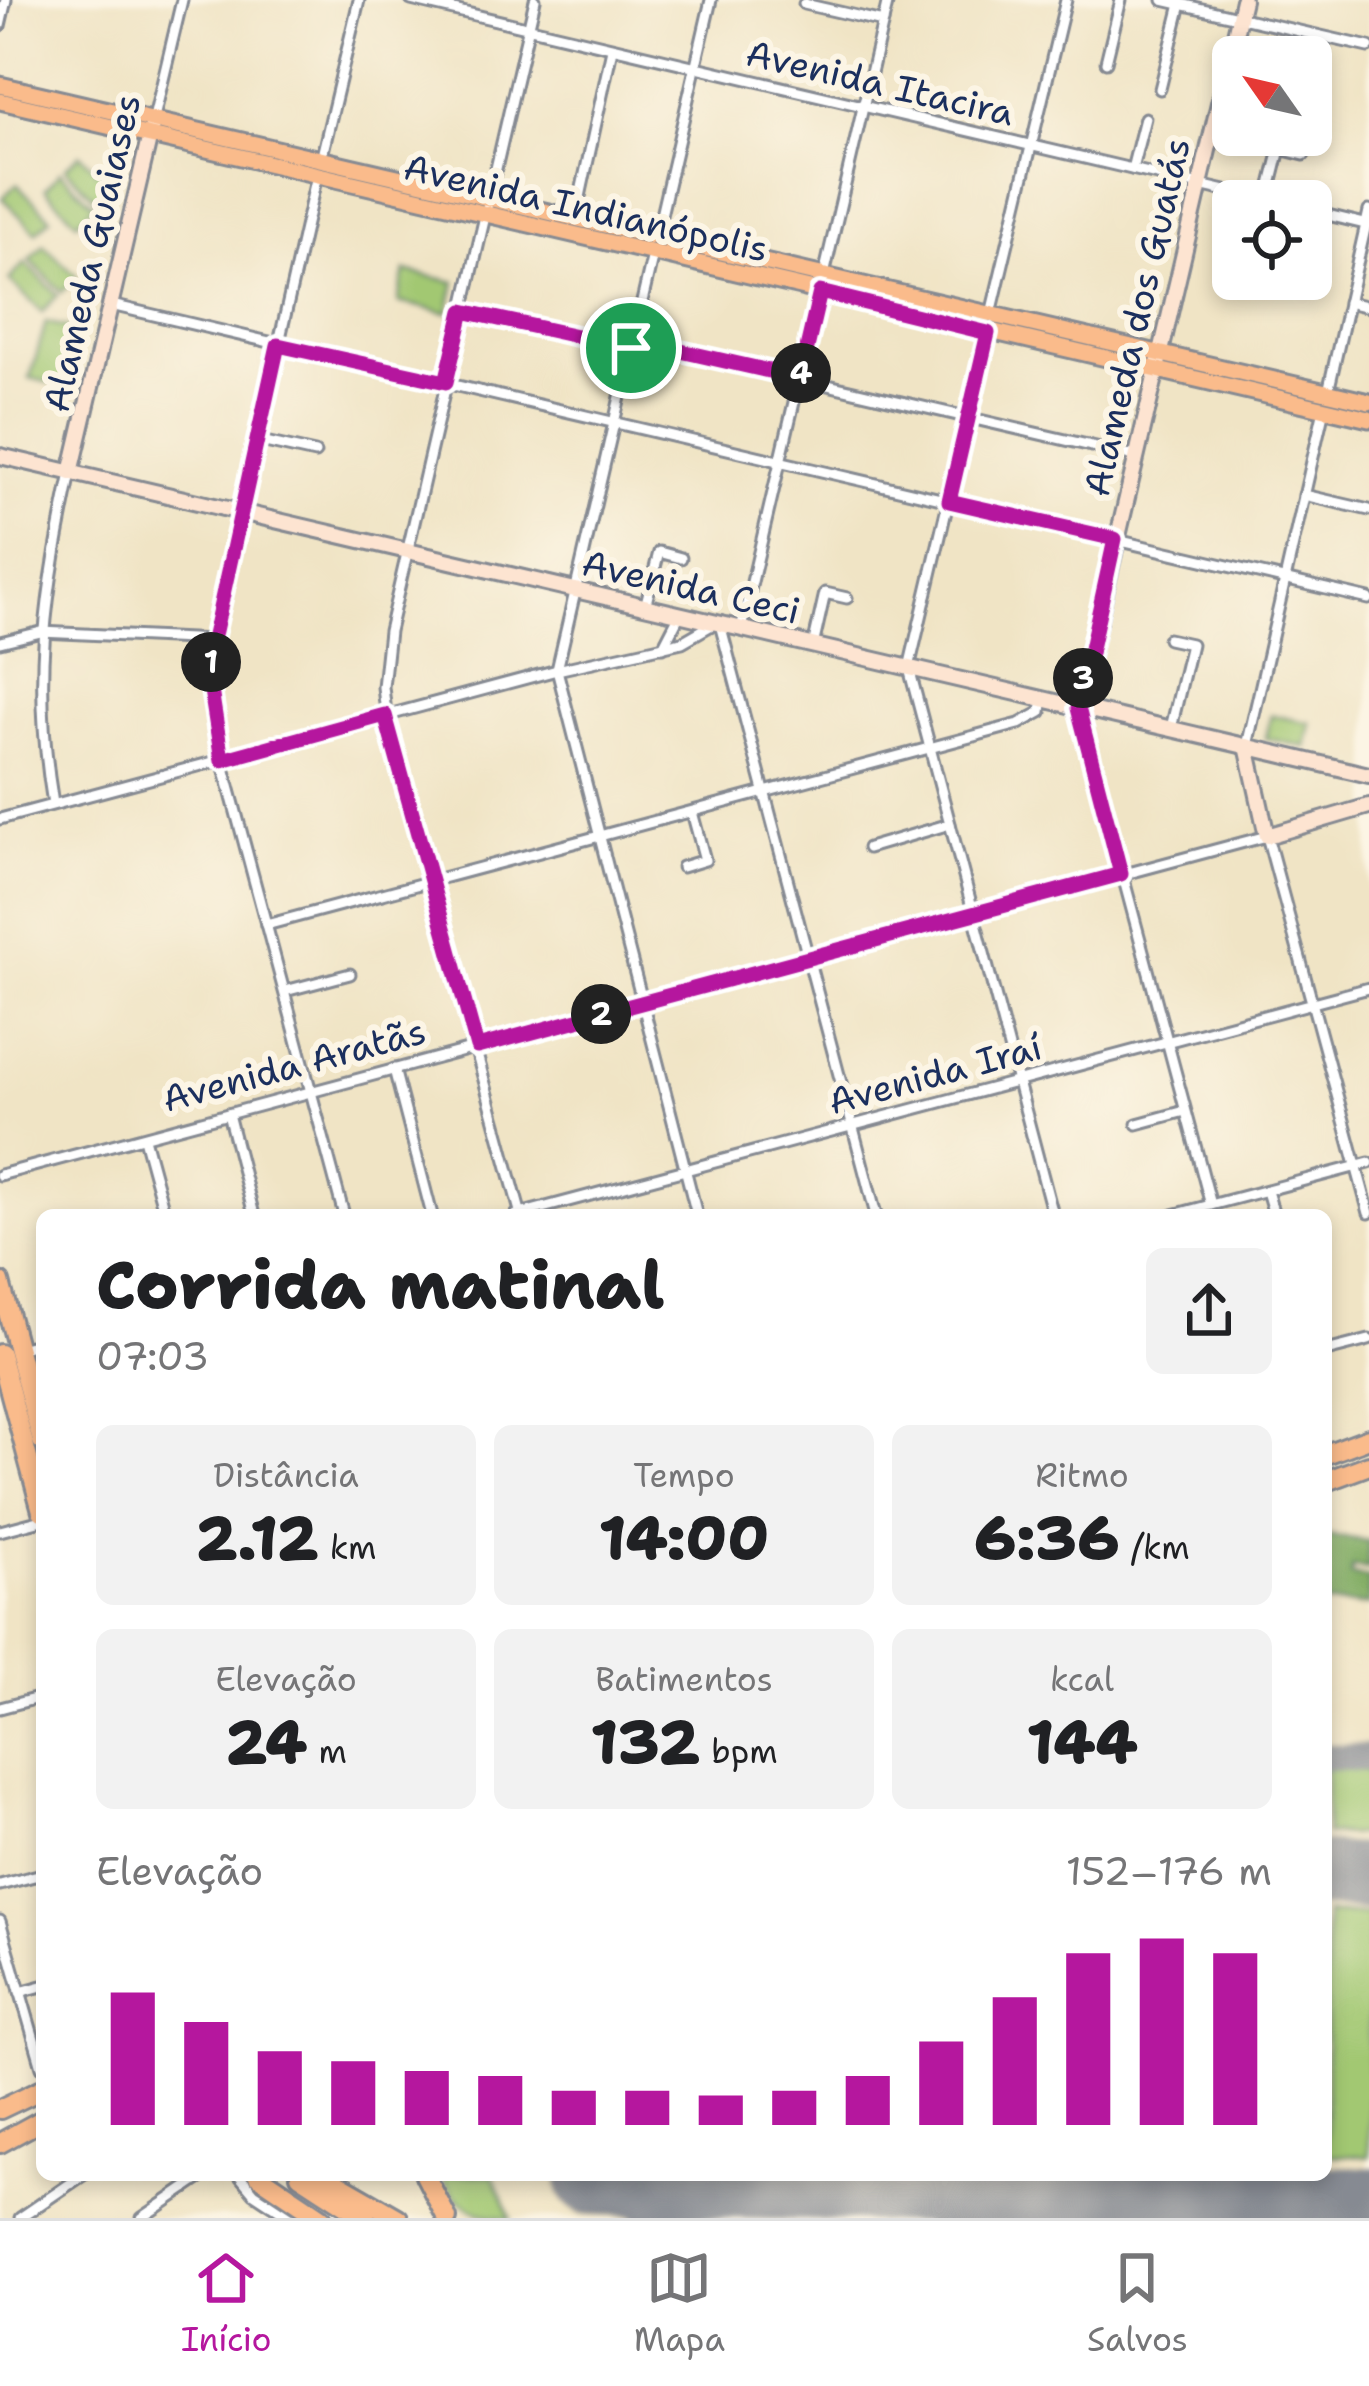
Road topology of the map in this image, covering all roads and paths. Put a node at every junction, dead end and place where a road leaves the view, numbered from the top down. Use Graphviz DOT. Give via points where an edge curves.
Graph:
graph roads {
  1 [pos="6,0"];
  2 [pos="182,0"];
  3 [pos="359,0"];
  4 [pos="411,0"];
  5 [pos="535,0"];
  6 [pos="711,0"];
  7 [pos="888,0"];
  8 [pos="1066,0"];
  9 [pos="1121,0"];
  10 [pos="1162,0"];
  11 [pos="1244,0"];
  12 [pos="804,4"];
  13 [pos="1181,4"];
  14 [pos="1240,18"];
  15 [pos="884,22"];
  16 [pos="0,26"];
  17 [pos="528,29"];
  18 [pos="1237,36"];
  19 [pos="1369,47"];
  20 [pos="612,49"];
  21 [pos="1106,62"];
  22 [pos="696,68"];
  23 [pos="0,85"];
  24 [pos="1160,89"];
  25 [pos="0,101"];
  26 [pos="865,107"];
  27 [pos="1145,118"];
  28 [pos="151,128"];
  29 [pos="1212,140"];
  30 [pos="1031,145"];
  31 [pos="319,168"];
  32 [pos="1132,169"];
  33 [pos="1199,184"];
  34 [pos="1212,187"];
  35 [pos="486,207"];
  36 [pos="1369,211"];
  37 [pos="1332,216"];
  38 [pos="574,220"];
  39 [pos="1367,225"];
  40 [pos="654,246"];
  41 [pos="824,274"];
  42 [pos="820,292"];
  43 [pos="1348,302"];
  44 [pos="111,305"];
  45 [pos="1369,307"];
  46 [pos="463,311"];
  47 [pos="991,314"];
  48 [pos="988,333"];
  49 [pos="632,344"];
  50 [pos="278,345"];
  51 [pos="1160,353"];
  52 [pos="1156,372"];
  53 [pos="800,378"];
  54 [pos="446,382"];
  55 [pos="1326,400"];
  56 [pos="1369,401"];
  57 [pos="968,416"];
  58 [pos="1369,419"];
  59 [pos="613,421"];
  60 [pos="256,440"];
  61 [pos="315,453"];
  62 [pos="1136,456"];
  63 [pos="0,457"];
  64 [pos="780,459"];
  65 [pos="71,473"];
  66 [pos="1304,495"];
  67 [pos="949,501"];
  68 [pos="1369,510"];
  69 [pos="238,512"];
  70 [pos="1115,539"];
  71 [pos="406,551"];
  72 [pos="681,558"];
  73 [pos="1283,578"];
  74 [pos="574,592"];
  75 [pos="847,598"];
  76 [pos="1369,599"];
  77 [pos="645,607"];
  78 [pos="679,616"];
  79 [pos="718,624"];
  80 [pos="741,629"];
  81 [pos="41,632"];
  82 [pos="1168,639"];
  83 [pos="213,640"];
  84 [pos="0,642"];
  85 [pos="663,646"];
  86 [pos="813,646"];
  87 [pos="908,668"];
  88 [pos="556,670"];
  89 [pos="1043,697"];
  90 [pos="1078,708"];
  91 [pos="385,715"];
  92 [pos="1171,728"];
  93 [pos="1247,746"];
  94 [pos="930,749"];
  95 [pos="222,760"];
  96 [pos="1369,775"];
  97 [pos="764,793"];
  98 [pos="53,804"];
  99 [pos="1369,806"];
  100 [pos="692,812"];
  101 [pos="0,818"];
  102 [pos="950,824"];
  103 [pos="1267,836"];
  104 [pos="598,837"];
  105 [pos="868,848"];
  106 [pos="682,867"];
  107 [pos="1121,874"];
  108 [pos="432,879"];
  109 [pos="974,914"];
  110 [pos="266,925"];
  111 [pos="808,958"];
  112 [pos="350,974"];
  113 [pos="1369,988"];
  114 [pos="285,991"];
  115 [pos="1313,1002"];
  116 [pos="642,1003"];
  117 [pos="1166,1040"];
  118 [pos="477,1047"];
  119 [pos="394,1069"];
  120 [pos="1018,1080"];
  121 [pos="313,1092"];
  122 [pos="1185,1111"];
  123 [pos="228,1114"];
  124 [pos="852,1124"];
  125 [pos="1137,1124"];
  126 [pos="144,1138"];
  127 [pos="1369,1163"];
  128 [pos="1356,1166"];
  129 [pos="686,1169"];
  130 [pos="0,1175"];
  131 [pos="1267,1191"];
  132 [pos="1211,1205"];
  133 [pos="163,1209"];
  134 [pos="252,1209"];
  135 [pos="342,1209"];
  136 [pos="430,1209"];
  137 [pos="518,1209"];
  138 [pos="541,1209"];
  139 [pos="696,1209"];
  140 [pos="874,1209"];
  141 [pos="1051,1209"];
  142 [pos="1196,1209"];
  143 [pos="1272,1209"];
  144 [pos="1369,1213"];
  145 [pos="0,1282"];
  146 [pos="1369,1340"];
  147 [pos="1332,1349"];
  148 [pos="9,1352"];
  149 [pos="36,1425"];
  150 [pos="1369,1438"];
  151 [pos="1332,1452"];
  152 [pos="1368,1467"];
  153 [pos="1332,1478"];
  154 [pos="36,1486"];
  155 [pos="36,1518"];
  156 [pos="0,1531"];
  157 [pos="36,1699"];
  158 [pos="0,1708"];
  159 [pos="36,1876"];
  160 [pos="0,1885"];
  161 [pos="0,1921"];
  162 [pos="13,1969"];
  163 [pos="0,1972"];
  164 [pos="36,1988"];
  165 [pos="20,1992"];
  166 [pos="36,2047"];
  167 [pos="36,2092"];
  168 [pos="0,2109"];
  169 [pos="36,2123"];
  170 [pos="0,2143"];
  171 [pos="70,2181"];
  172 [pos="196,2181"];
  173 [pos="244,2181"];
  174 [pos="266,2181"];
  175 [pos="311,2181"];
  176 [pos="330,2181"];
  177 [pos="430,2181"];
  178 [pos="430,2181"];
  179 [pos="365,2212"];
  180 [pos="20,2218"];
  181 [pos="142,2218"];
  182 [pos="292,2218"];
  183 [pos="322,2218"];
  184 [pos="398,2218"];
  185 [pos="447,2218"];
  186 [pos="462,2218"];
  1 -- 16 [label="street"];
  2 -- 28 [label="street, Alameda Guaiases"];
  3 -- 31 [label="street"];
  4 -- 17 [label="street, Avenida Itacira"];
  5 -- 17 [label="street"];
  6 -- 22 [label="street"];
  7 -- 15 [label="street"];
  8 -- 30 [label="street"];
  9 -- 21 [label="street"];
  10 -- 13 [label="street"];
  11 -- 14 [label="street, Alameda dos Guatás"];
  12 -- 15 [label="street"];
  13 -- 14 [label="street"];
  13 -- 24 [label="street"];
  14 -- 18 [label="street, Alameda dos Guatás"];
  14 -- 19 [label="street"];
  15 -- 26 [label="street"];
  17 -- 20 [label="street, Avenida Itacira"];
  17 -- 35 [label="street"];
  20 -- 22 [label="street, Avenida Itacira"];
  20 -- 38 [label="street"];
  22 -- 26 [label="street, Avenida Itacira"];
  22 -- 40 [label="street"];
  23 -- 28 [label="main road, Avenida Indianópolis"];
  25 -- 28 [label="main road, Avenida Indianópolis"];
  26 -- 30 [label="street, Avenida Itacira"];
  26 -- 41 [label="street"];
  27 -- 32 [label="street"];
  28 -- 31 [label="main road, Avenida Indianópolis"];
  28 -- 44 [label="street, Alameda Guaiases"];
  29 -- 33 [label="street, Alameda dos Guatás"];
  30 -- 32 [label="street, Avenida Itacira"];
  30 -- 47 [label="street"];
  31 -- 35 [label="main road, Avenida Indianópolis"];
  31 -- 50 [label="street"];
  32 -- 33 [label="street, Avenida Itacira"];
  33 -- 34 [label="street, Avenida Itacira"];
  33 -- 51 [label="street, Alameda dos Guatás"];
  35 -- 38 [label="main road, Avenida Indianópolis"];
  35 -- 40 [label="main road, Avenida Indianópolis"];
  35 -- 46 [label="street"];
  36 -- 39 [label="street"];
  37 -- 39 [label="street"];
  38 -- 40 [label="main road, Avenida Indianópolis"];
  39 -- 43 [label="street"];
  40 -- 41 [label="main road, Avenida Indianópolis"];
  40 -- 42 [label="main road, Avenida Indianópolis"];
  40 -- 49 [label="street"];
  41 -- 42 [label="street"];
  41 -- 47 [label="main road, Avenida Indianópolis"];
  42 -- 48 [label="main road, Avenida Indianópolis"];
  42 -- 53 [label="street"];
  43 -- 45 [label="street"];
  43 -- 55 [label="street"];
  44 -- 50 [label="street"];
  44 -- 65 [label="street, Alameda Guaiases"];
  46 -- 49 [label="street"];
  46 -- 54 [label="street"];
  47 -- 51 [label="main road, Avenida Indianópolis"];
  48 -- 52 [label="main road, Avenida Indianópolis"];
  48 -- 57 [label="street"];
  49 -- 53 [label="street"];
  49 -- 59 [label="street"];
  50 -- 54 [label="street"];
  50 -- 60 [label="street"];
  51 -- 52 [label="street, Alameda dos Guatás"];
  51 -- 55 [label="main road, Avenida Indianópolis"];
  52 -- 55 [label="main road, Avenida Indianópolis"];
  52 -- 62 [label="street, Alameda dos Guatás"];
  53 -- 57 [label="street"];
  53 -- 64 [label="street"];
  54 -- 59 [label="street"];
  54 -- 71 [label="street"];
  55 -- 56 [label="main road, Avenida Indianópolis"];
  55 -- 58 [label="main road, Avenida Indianópolis"];
  55 -- 66 [label="street"];
  57 -- 62 [label="street"];
  57 -- 67 [label="street"];
  59 -- 64 [label="street"];
  59 -- 74 [label="street"];
  60 -- 61 [label="street"];
  60 -- 69 [label="street"];
  62 -- 70 [label="street, Alameda dos Guatás"];
  63 -- 65 [label="street, Avenida Ceci"];
  64 -- 67 [label="street"];
  64 -- 80 [label="street"];
  65 -- 69 [label="street, Avenida Ceci"];
  65 -- 81 [label="street, Alameda Guaiases"];
  66 -- 68 [label="street"];
  66 -- 73 [label="street"];
  67 -- 70 [label="street"];
  67 -- 87 [label="street"];
  69 -- 71 [label="street, Avenida Ceci"];
  69 -- 83 [label="street"];
  70 -- 73 [label="street"];
  70 -- 90 [label="street, Alameda dos Guatás"];
  71 -- 74 [label="street, Avenida Ceci"];
  71 -- 91 [label="street" via="386,648"];
  72 -- 77 [label="street" via="658,553"];
  73 -- 76 [label="street"];
  73 -- 93 [label="street"];
  74 -- 77 [label="street, Avenida Ceci"];
  74 -- 88 [label="street"];
  75 -- 86 [label="street" via="825,593"];
  77 -- 78 [label="street, Avenida Ceci"];
  78 -- 79 [label="street, Avenida Ceci"];
  78 -- 85 [label="street"];
  79 -- 80 [label="street, Avenida Ceci"];
  79 -- 85 [label="street"];
  79 -- 97 [label="street"];
  80 -- 86 [label="street, Avenida Ceci"];
  81 -- 83 [label="street"];
  81 -- 84 [label="street"];
  81 -- 98 [label="street, Alameda Guaiases"];
  82 -- 92 [label="street" via="1191,644"];
  83 -- 95 [label="street"];
  85 -- 88 [label="street"];
  86 -- 87 [label="street, Avenida Ceci"];
  87 -- 89 [label="street, Avenida Ceci"];
  87 -- 94 [label="street"];
  88 -- 91 [label="street"];
  88 -- 104 [label="street"];
  89 -- 90 [label="street, Avenida Ceci"];
  89 -- 94 [label="street" via="1036,716"];
  90 -- 92 [label="street, Avenida Ceci"];
  90 -- 107 [label="street, Alameda dos Guatás"];
  91 -- 95 [label="street"];
  91 -- 108 [label="street"];
  92 -- 93 [label="street, Avenida Ceci"];
  93 -- 96 [label="street, Avenida Ceci"];
  93 -- 103 [label="street"];
  94 -- 97 [label="street"];
  94 -- 102 [label="street"];
  95 -- 98 [label="street"];
  95 -- 110 [label="street"];
  97 -- 100 [label="street"];
  97 -- 111 [label="street"];
  98 -- 101 [label="street"];
  99 -- 103 [label="street, Avenida Aratãs"];
  100 -- 104 [label="street"];
  100 -- 106 [label="street" via="705,860"];
  102 -- 105 [label="street"];
  102 -- 109 [label="street"];
  103 -- 107 [label="street, Avenida Aratãs"];
  103 -- 115 [label="street"];
  104 -- 108 [label="street"];
  104 -- 116 [label="street"];
  107 -- 109 [label="street, Avenida Aratãs"];
  107 -- 117 [label="street, Alameda dos Guatás"];
  108 -- 110 [label="street"];
  108 -- 118 [label="street"];
  109 -- 111 [label="street, Avenida Aratãs"];
  109 -- 120 [label="street"];
  110 -- 114 [label="street"];
  111 -- 116 [label="street, Avenida Aratãs"];
  111 -- 124 [label="street"];
  112 -- 114 [label="street"];
  113 -- 115 [label="street, Avenida Iraí"];
  114 -- 121 [label="street"];
  115 -- 117 [label="street, Avenida Iraí"];
  115 -- 128 [label="street"];
  116 -- 118 [label="street, Avenida Aratãs"];
  116 -- 129 [label="street"];
  117 -- 120 [label="street, Avenida Iraí"];
  117 -- 122 [label="street, Alameda dos Guatás"];
  118 -- 119 [label="street, Avenida Aratãs"];
  118 -- 137 [label="street"];
  119 -- 121 [label="street, Avenida Aratãs"];
  119 -- 136 [label="street"];
  120 -- 124 [label="street, Avenida Iraí"];
  120 -- 141 [label="street"];
  121 -- 123 [label="street, Avenida Aratãs"];
  121 -- 135 [label="street"];
  122 -- 125 [label="street"];
  122 -- 132 [label="street, Alameda dos Guatás"];
  123 -- 126 [label="street, Avenida Aratãs"];
  123 -- 134 [label="street"];
  124 -- 129 [label="street, Avenida Iraí"];
  124 -- 140 [label="street"];
  126 -- 130 [label="street, Avenida Aratãs"];
  126 -- 133 [label="street"];
  127 -- 128 [label="street"];
  128 -- 131 [label="street"];
  128 -- 144 [label="street"];
  129 -- 138 [label="street, Avenida Iraí"];
  129 -- 139 [label="street"];
  131 -- 132 [label="street"];
  131 -- 143 [label="street"];
  132 -- 142 [label="street"];
  145 -- 148 [label="highway"];
  146 -- 147 [label="street"];
  148 -- 149 [label="highway"];
  148 -- 154 [label="highway"];
  150 -- 151 [label="highway"];
  152 -- 153 [label="highway"];
  155 -- 156 [label="street"];
  157 -- 158 [label="street"];
  159 -- 160 [label="street"];
  161 -- 162 [label="street"];
  162 -- 163 [label="street"];
  162 -- 165 [label="street"];
  164 -- 165 [label="street"];
  165 -- 166 [label="street"];
  167 -- 168 [label="highway"];
  169 -- 170 [label="highway"];
  171 -- 180 [label="street"];
  172 -- 181 [label="street"];
  173 -- 182 [label="street"];
  174 -- 183 [label="highway"];
  175 -- 179 [label="highway"];
  176 -- 179 [label="highway"];
  177 -- 185 [label="highway"];
  178 -- 186 [label="street"];
  179 -- 184 [label="highway"];
}
